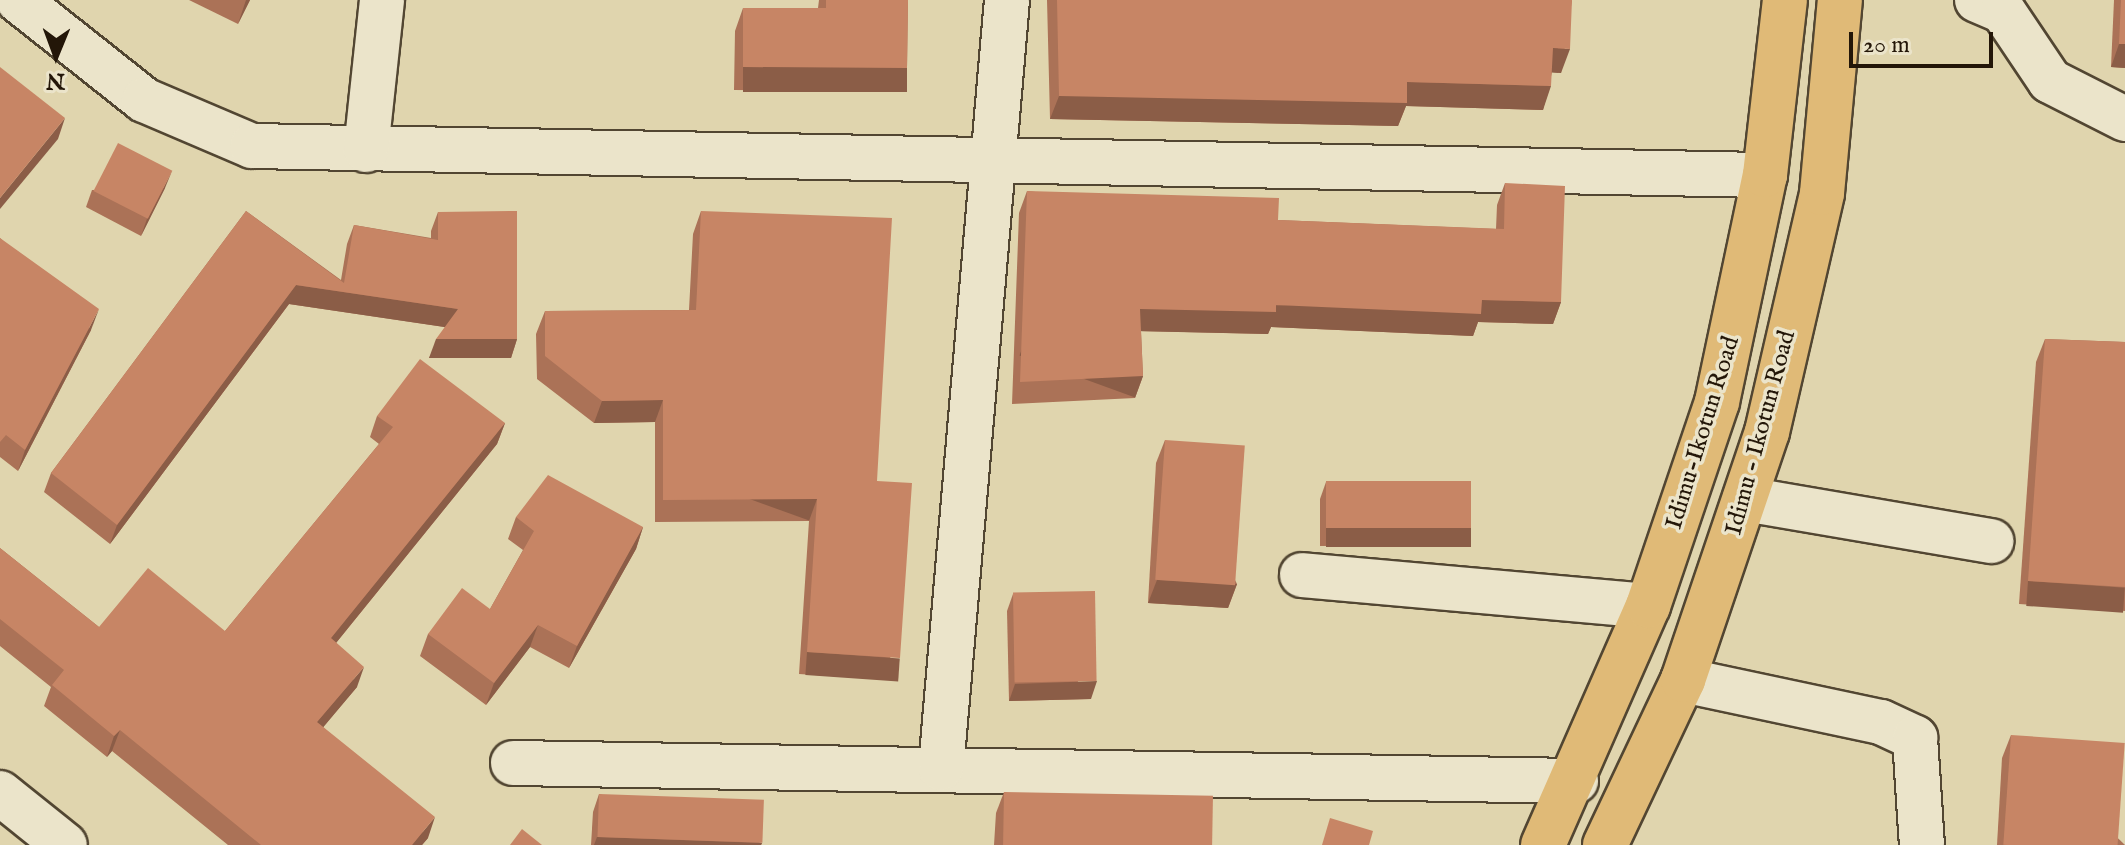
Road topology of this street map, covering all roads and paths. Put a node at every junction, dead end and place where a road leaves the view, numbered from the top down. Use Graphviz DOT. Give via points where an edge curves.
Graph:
graph roads {
  1 [pos="18,0"];
  2 [pos="382,0"];
  3 [pos="1007,0"];
  4 [pos="1785,0"];
  5 [pos="1840,0"];
  6 [pos="1977,0"];
  7 [pos="2125,119"];
  8 [pos="366,150"];
  9 [pos="993,157"];
  10 [pos="1765,175"];
  11 [pos="1745,499"];
  12 [pos="1991,541"];
  13 [pos="1302,575"];
  14 [pos="1648,606"];
  15 [pos="1683,680"];
  16 [pos="513,763"];
  17 [pos="941,768"];
  18 [pos="1576,781"];
  19 [pos="0,793"];
  20 [pos="65,845"];
  21 [pos="1543,845"];
  22 [pos="1605,845"];
  23 [pos="1922,845"];
  1 -- 8 [label="street" via="144,100 252,146"];
  2 -- 8 [label="street"];
  3 -- 9 [label="street"];
  4 -- 10 [label="main road, Idimu-Ikotun Road"];
  5 -- 11 [label="main road, Idimu - Ikotun Road" via="1822,193"];
  6 -- 7 [label="street" via="2003,11 2050,81"];
  8 -- 9 [label="street"];
  9 -- 10 [label="street"];
  9 -- 17 [label="street"];
  10 -- 14 [label="main road, Idimu-Ikotun Road" via="1717,402"];
  11 -- 12 [label="street"];
  11 -- 15 [label="main road, Idimu - Ikotun Road"];
  13 -- 14 [label="street"];
  14 -- 18 [label="main road, Idimu-Ikotun Road"];
  15 -- 22 [label="main road, Idimu - Ikotun Road"];
  15 -- 23 [label="street" via="1881,722 1915,738"];
  16 -- 17 [label="street"];
  17 -- 18 [label="street"];
  18 -- 21 [label="main road, Idimu-Ikotun Road"];
  19 -- 20 [label="street"];
}
